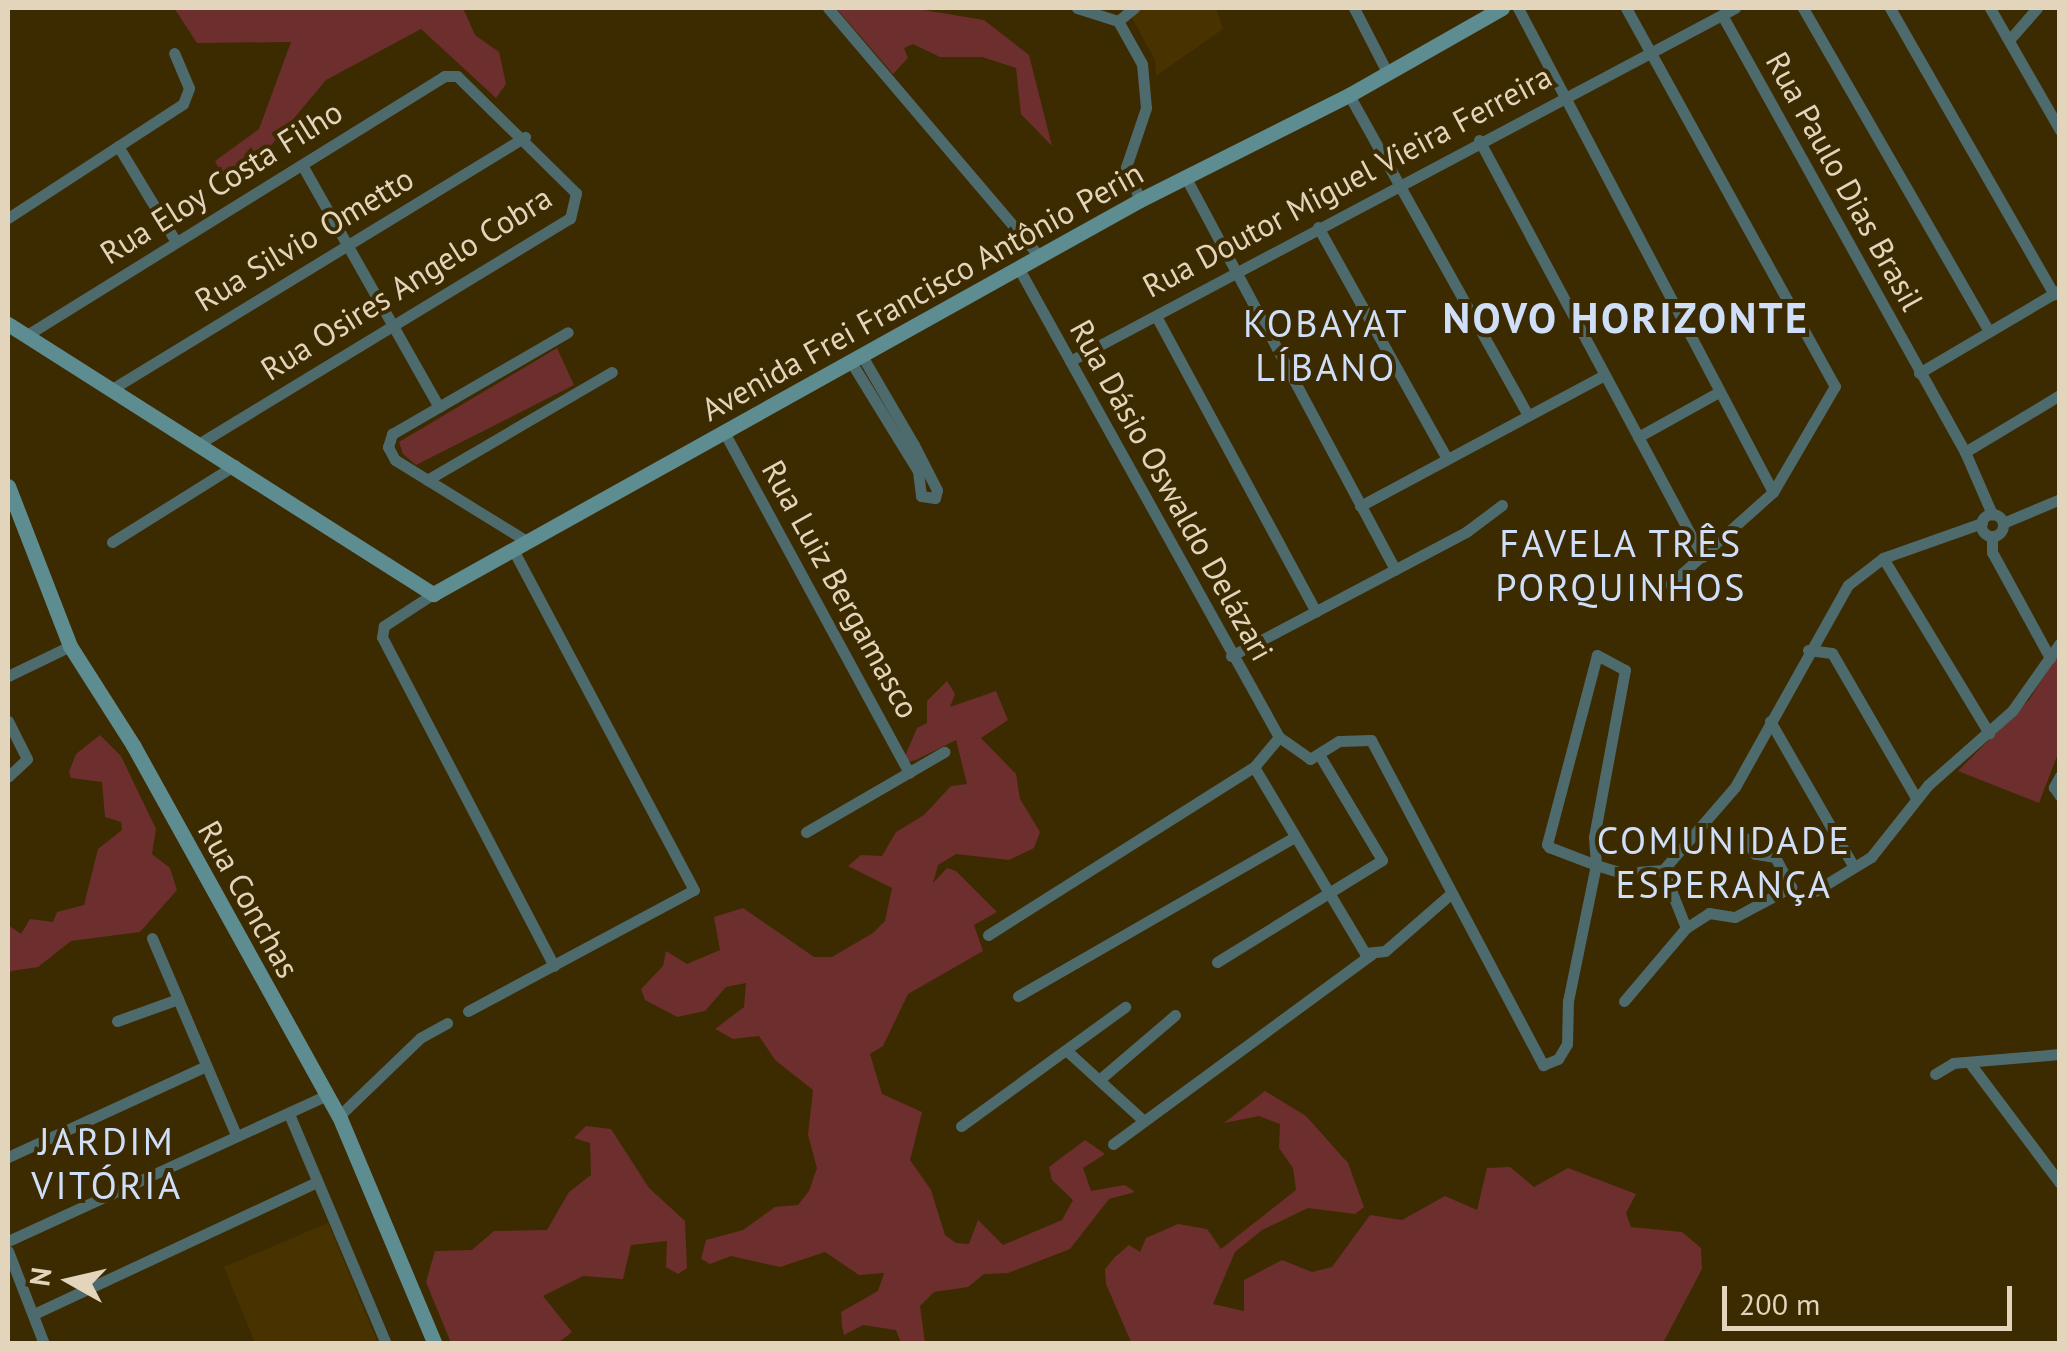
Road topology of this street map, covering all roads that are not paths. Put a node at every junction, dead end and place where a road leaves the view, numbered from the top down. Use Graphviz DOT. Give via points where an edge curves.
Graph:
graph roads {
  1 [pos="828,8"];
  2 [pos="1076,8"];
  3 [pos="1134,8"];
  4 [pos="1354,8"];
  5 [pos="1502,8"];
  6 [pos="1518,8"];
  7 [pos="1626,8"];
  8 [pos="1735,8"];
  9 [pos="1803,8"];
  10 [pos="1890,8"];
  11 [pos="1990,8"];
  12 [pos="2037,8"];
  13 [pos="1722,15"];
  14 [pos="1118,21"];
  15 [pos="2010,39"];
  16 [pos="1651,52"];
  17 [pos="174,53"];
  18 [pos="1386,70"];
  19 [pos="444,76"];
  20 [pos="1349,94"];
  21 [pos="1560,96"];
  22 [pos="2060,130"];
  23 [pos="525,136"];
  24 [pos="1479,140"];
  25 [pos="118,146"];
  26 [pos="302,165"];
  27 [pos="1186,178"];
  28 [pos="1400,182"];
  29 [pos="1140,200"];
  30 [pos="8,218"];
  31 [pos="1318,227"];
  32 [pos="175,240"];
  33 [pos="348,244"];
  34 [pos="1040,257"];
  35 [pos="1019,269"];
  36 [pos="1236,272"];
  37 [pos="2057,292"];
  38 [pos="1156,316"];
  39 [pos="8,324"];
  40 [pos="397,324"];
  41 [pos="1988,330"];
  42 [pos="568,332"];
  43 [pos="27,335"];
  44 [pos="857,359"];
  45 [pos="1070,361"];
  46 [pos="612,372"];
  47 [pos="1919,373"];
  48 [pos="1604,375"];
  49 [pos="112,388"];
  50 [pos="1720,392"];
  51 [pos="2060,395"];
  52 [pos="439,407"];
  53 [pos="1528,415"];
  54 [pos="724,432"];
  55 [pos="1638,437"];
  56 [pos="200,443"];
  57 [pos="1966,452"];
  58 [pos="1447,460"];
  59 [pos="235,465"];
  60 [pos="427,480"];
  61 [pos="8,486"];
  62 [pos="1772,492"];
  63 [pos="2060,499"];
  64 [pos="1502,505"];
  65 [pos="1360,506"];
  66 [pos="12,515"];
  67 [pos="1992,520"];
  68 [pos="112,542"];
  69 [pos="520,546"];
  70 [pos="1703,556"];
  71 [pos="1884,558"];
  72 [pos="1395,570"];
  73 [pos="1670,584"];
  74 [pos="433,594"];
  75 [pos="1316,612"];
  76 [pos="2060,643"];
  77 [pos="70,646"];
  78 [pos="1808,650"];
  79 [pos="1231,656"];
  80 [pos="2050,658"];
  81 [pos="8,676"];
  82 [pos="8,721"];
  83 [pos="1770,721"];
  84 [pos="1989,732"];
  85 [pos="1279,737"];
  86 [pos="944,752"];
  87 [pos="1320,756"];
  88 [pos="1254,766"];
  89 [pos="909,773"];
  90 [pos="8,777"];
  91 [pos="1916,798"];
  92 [pos="806,832"];
  93 [pos="1294,837"];
  94 [pos="1745,838"];
  95 [pos="1596,865"];
  96 [pos="1854,866"];
  97 [pos="1663,870"];
  98 [pos="1814,891"];
  99 [pos="1328,894"];
  100 [pos="1448,896"];
  101 [pos="1686,928"];
  102 [pos="988,935"];
  103 [pos="152,938"];
  104 [pos="1372,954"];
  105 [pos="1216,962"];
  106 [pos="554,966"];
  107 [pos="1018,996"];
  108 [pos="178,999"];
  109 [pos="1624,1001"];
  110 [pos="1125,1007"];
  111 [pos="468,1011"];
  112 [pos="1175,1015"];
  113 [pos="117,1021"];
  114 [pos="447,1023"];
  115 [pos="1067,1051"];
  116 [pos="2060,1054"];
  117 [pos="1970,1062"];
  118 [pos="206,1066"];
  119 [pos="1935,1074"];
  120 [pos="1099,1080"];
  121 [pos="327,1095"];
  122 [pos="288,1114"];
  123 [pos="339,1116"];
  124 [pos="1144,1121"];
  125 [pos="961,1126"];
  126 [pos="236,1135"];
  127 [pos="1113,1144"];
  128 [pos="8,1156"];
  129 [pos="315,1183"];
  130 [pos="2060,1183"];
  131 [pos="8,1242"];
  132 [pos="8,1252"];
  133 [pos="36,1313"];
  134 [pos="44,1344"];
  135 [pos="386,1344"];
  136 [pos="435,1344"];
  1 -- 34 [label="street"];
  2 -- 14 [label="street"];
  3 -- 14 [label="street"];
  4 -- 18 [label="street"];
  5 -- 18 [label="street, Avenida Frei Francisco Antônio Perin"];
  6 -- 21 [label="street"];
  7 -- 16 [label="street"];
  8 -- 13 [label="street, Rua Doutor Miguel Vieira Ferreira"];
  9 -- 41 [label="street"];
  10 -- 37 [label="street"];
  11 -- 15 [label="street"];
  12 -- 15 [label="street"];
  13 -- 16 [label="street, Rua Doutor Miguel Vieira Ferreira"];
  13 -- 47 [label="street, Rua Paulo Dias Brasil"];
  14 -- 29 [label="street" via="1144,80 1143,122 1126,167"];
  15 -- 22 [label="street"];
  16 -- 21 [label="street, Rua Doutor Miguel Vieira Ferreira"];
  16 -- 62 [label="street" via="1834,379 1831,395"];
  17 -- 25 [label="street" via="190,88 183,104"];
  18 -- 20 [label="street, Avenida Frei Francisco Antônio Perin"];
  19 -- 23 [label="street, Rua Osires Angelo Cobra" via="457,76"];
  19 -- 26 [label="street, Rua Eloy Costa Filho"];
  20 -- 27 [label="street, Avenida Frei Francisco Antônio Perin"];
  20 -- 28 [label="street"];
  21 -- 24 [label="street, Rua Doutor Miguel Vieira Ferreira"];
  21 -- 50 [label="street"];
  23 -- 33 [label="street, Rua Silvio Ometto"];
  23 -- 40 [label="street, Rua Osires Angelo Cobra" via="576,193 577,208"];
  24 -- 28 [label="street, Rua Doutor Miguel Vieira Ferreira"];
  24 -- 48 [label="street"];
  25 -- 30 [label="street"];
  25 -- 32 [label="street"];
  26 -- 32 [label="street, Rua Eloy Costa Filho"];
  26 -- 33 [label="street"];
  27 -- 29 [label="street, Avenida Frei Francisco Antônio Perin"];
  27 -- 36 [label="street"];
  28 -- 31 [label="street, Rua Doutor Miguel Vieira Ferreira"];
  28 -- 53 [label="street"];
  29 -- 34 [label="street, Avenida Frei Francisco Antônio Perin"];
  31 -- 36 [label="street, Rua Doutor Miguel Vieira Ferreira"];
  31 -- 58 [label="street"];
  32 -- 43 [label="street, Rua Eloy Costa Filho"];
  33 -- 40 [label="street"];
  33 -- 49 [label="street, Rua Silvio Ometto"];
  34 -- 35 [label="street, Avenida Frei Francisco Antônio Perin"];
  35 -- 44 [label="street, Avenida Frei Francisco Antônio Perin"];
  35 -- 45 [label="street, Rua Dásio Oswaldo Delázari"];
  36 -- 38 [label="street, Rua Doutor Miguel Vieira Ferreira"];
  36 -- 65 [label="street"];
  37 -- 41 [label="street"];
  38 -- 45 [label="street, Rua Doutor Miguel Vieira Ferreira"];
  38 -- 75 [label="street"];
  39 -- 43 [label="street"];
  40 -- 52 [label="street"];
  40 -- 56 [label="street, Rua Osires Angelo Cobra"];
  41 -- 47 [label="street"];
  42 -- 52 [label="street"];
  43 -- 49 [label="street"];
  44 -- 44 [label="street" via="918,471 921,496 936,498 914,445"];
  44 -- 54 [label="street, Avenida Frei Francisco Antônio Perin"];
  45 -- 79 [label="street, Rua Dásio Oswaldo Delázari"];
  46 -- 60 [label="street"];
  47 -- 57 [label="street, Rua Paulo Dias Brasil"];
  48 -- 53 [label="street"];
  48 -- 55 [label="street"];
  49 -- 56 [label="street"];
  50 -- 55 [label="street"];
  50 -- 62 [label="street"];
  51 -- 57 [label="street"];
  52 -- 60 [label="street" via="392,434 388,447 395,460"];
  53 -- 58 [label="street"];
  54 -- 69 [label="street, Avenida Frei Francisco Antônio Perin"];
  54 -- 89 [label="street, Rua Luiz Bergamasco"];
  55 -- 70 [label="street"];
  56 -- 59 [label="street"];
  57 -- 67 [label="street, Rua Paulo Dias Brasil"];
  58 -- 65 [label="street"];
  59 -- 68 [label="street"];
  59 -- 74 [label="street"];
  60 -- 69 [label="street"];
  61 -- 66 [label="street, Rua Conchas"];
  62 -- 70 [label="street"];
  63 -- 67 [label="street"];
  64 -- 72 [label="street"];
  65 -- 72 [label="street"];
  66 -- 77 [label="street, Rua Conchas"];
  67 -- 71 [label="street"];
  67 -- 80 [label="street" via="1992,552"];
  69 -- 74 [label="street, Avenida Frei Francisco Antônio Perin"];
  69 -- 106 [label="street" via="694,890"];
  70 -- 73 [label="street"];
  71 -- 78 [label="street" via="1848,585"];
  71 -- 84 [label="street"];
  72 -- 75 [label="street"];
  74 -- 106 [label="street, Avenida Frei Francisco Antônio Perin" via="384,626 382,637"];
  75 -- 79 [label="street"];
  76 -- 80 [label="street"];
  77 -- 81 [label="street"];
  77 -- 121 [label="street, Rua Conchas" via="133,745"];
  78 -- 83 [label="street"];
  78 -- 91 [label="street" via="1832,653"];
  79 -- 85 [label="street, Rua Dásio Oswaldo Delázari"];
  80 -- 84 [label="street"];
  82 -- 90 [label="street" via="26,755"];
  83 -- 96 [label="street"];
  83 -- 97 [label="street" via="1747,766"];
  84 -- 91 [label="street"];
  85 -- 87 [label="street" via="1310,759"];
  85 -- 88 [label="street"];
  86 -- 89 [label="street"];
  87 -- 99 [label="street" via="1382,860"];
  87 -- 100 [label="street" via="1339,741 1371,740"];
  88 -- 93 [label="street"];
  88 -- 102 [label="street"];
  89 -- 92 [label="street"];
  91 -- 96 [label="street" via="1871,856"];
  93 -- 99 [label="street"];
  93 -- 107 [label="street"];
  94 -- 101 [label="street" via="1756,854 1775,857 1791,888 1736,917 1709,913"];
  95 -- 95 [label="street" via="1546,840 1600,654 1625,670 1594,837"];
  95 -- 97 [label="street" via="1637,875"];
  95 -- 100 [label="street" via="1568,1001 1567,1044 1548,1064 1536,1062"];
  96 -- 98 [label="street"];
  97 -- 101 [label="street"];
  99 -- 104 [label="street" via="1358,946"];
  99 -- 105 [label="street"];
  100 -- 104 [label="street" via="1385,951"];
  101 -- 109 [label="street"];
  103 -- 108 [label="street"];
  104 -- 124 [label="street"];
  106 -- 111 [label="street"];
  108 -- 113 [label="street"];
  108 -- 118 [label="street"];
  110 -- 115 [label="street"];
  112 -- 120 [label="street"];
  114 -- 123 [label="street" via="420,1038"];
  115 -- 120 [label="street"];
  115 -- 125 [label="street"];
  116 -- 117 [label="street"];
  117 -- 119 [label="street"];
  117 -- 130 [label="street"];
  118 -- 126 [label="street"];
  118 -- 128 [label="street"];
  120 -- 124 [label="street"];
  121 -- 122 [label="street"];
  121 -- 123 [label="street, Rua Conchas"];
  122 -- 126 [label="street"];
  122 -- 129 [label="street"];
  123 -- 136 [label="street, Rua Conchas"];
  124 -- 127 [label="street"];
  126 -- 131 [label="street"];
  129 -- 133 [label="street"];
  129 -- 135 [label="street"];
  132 -- 133 [label="street"];
  133 -- 134 [label="street"];
}
